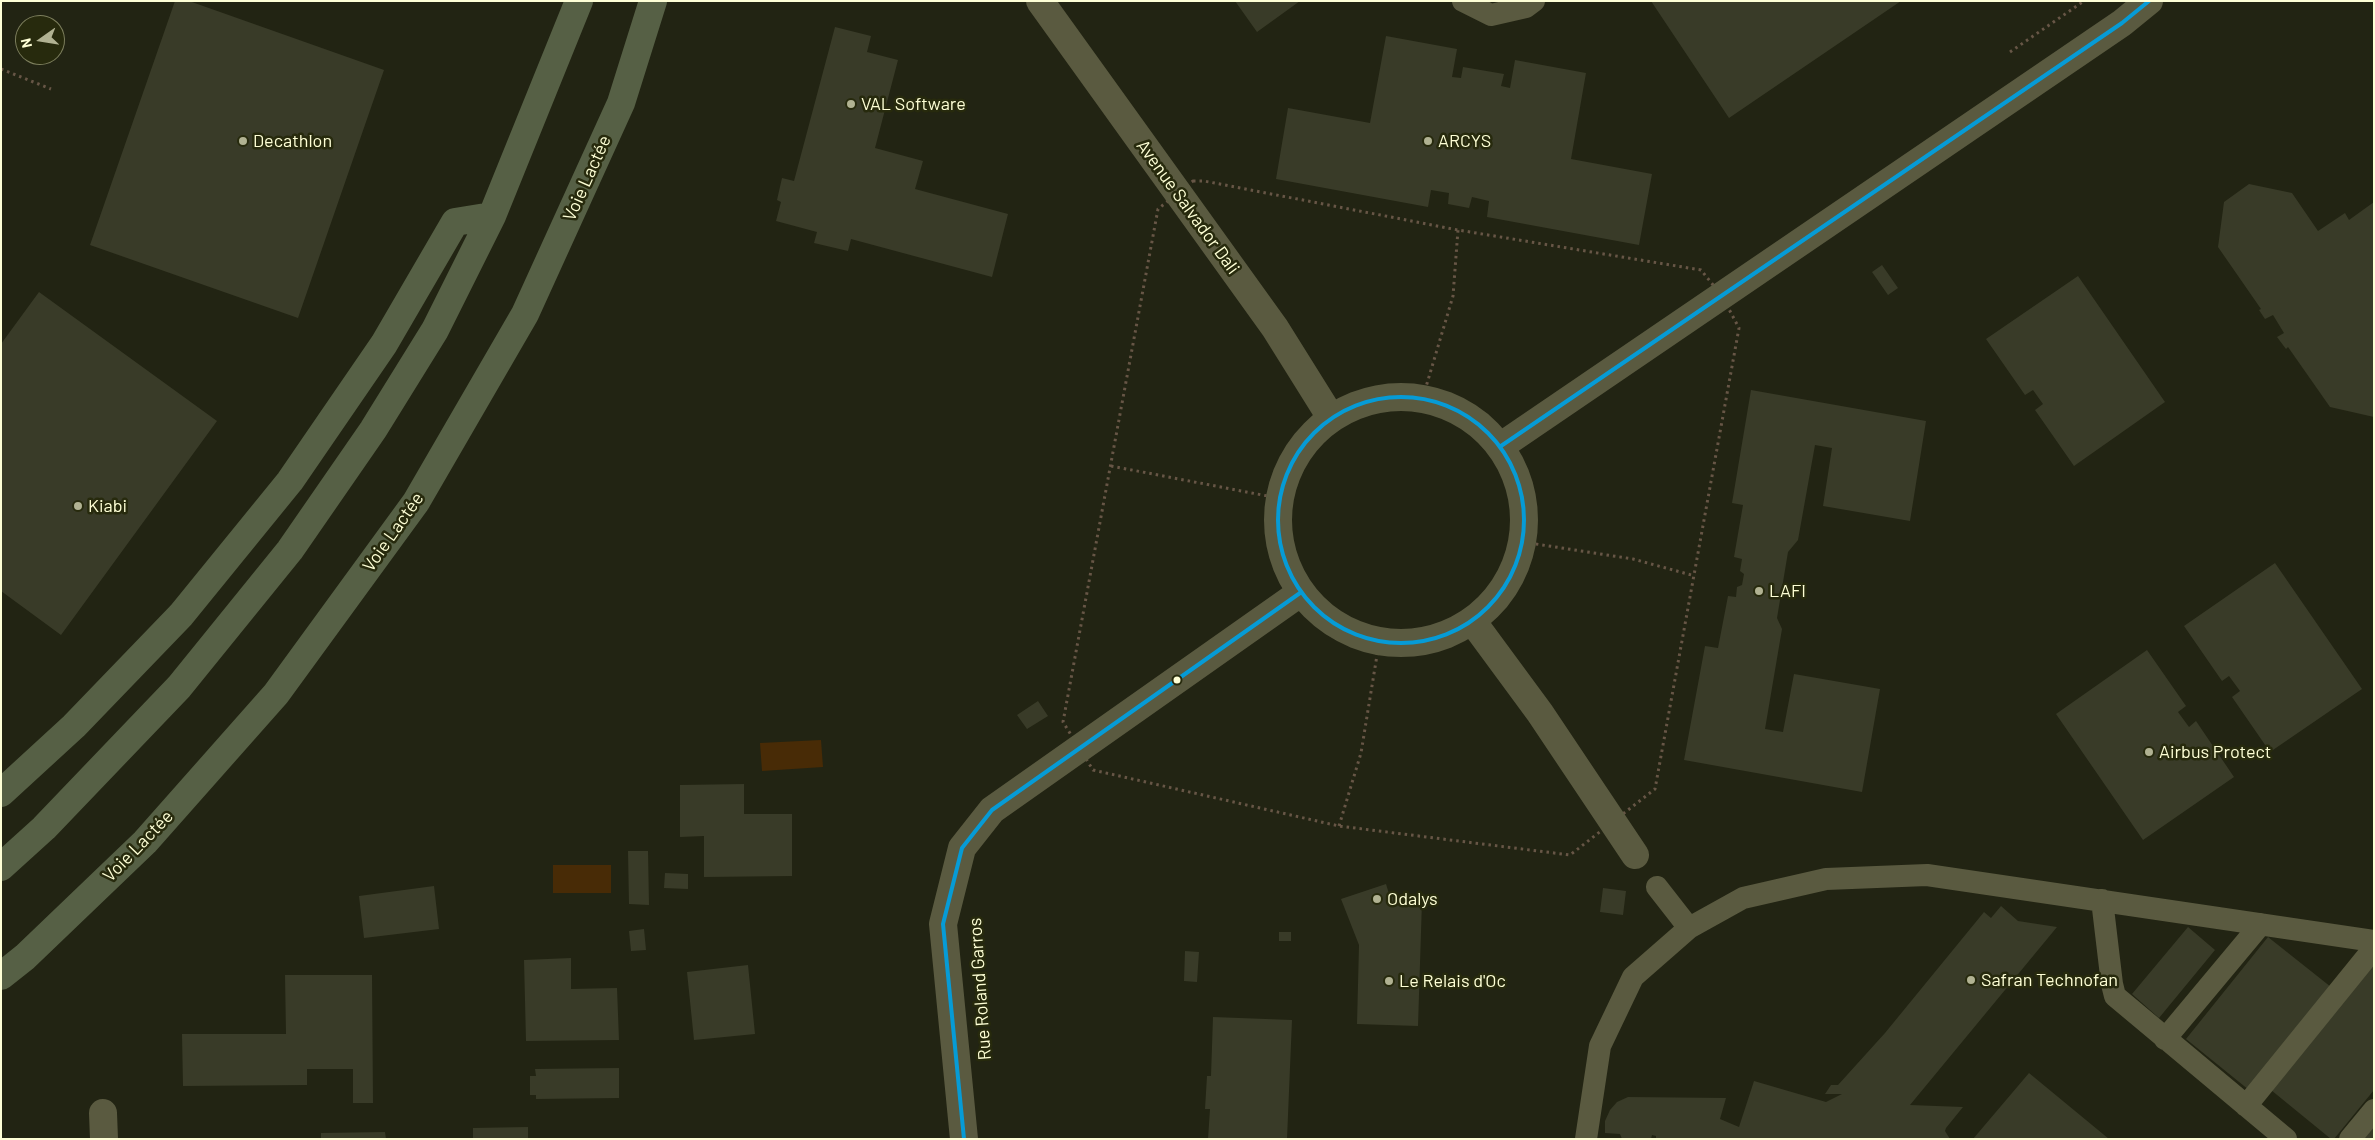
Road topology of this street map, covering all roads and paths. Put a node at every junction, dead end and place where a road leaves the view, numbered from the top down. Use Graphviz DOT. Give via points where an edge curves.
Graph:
graph roads {
  1 [pos="579,1"];
  2 [pos="653,1"];
  3 [pos="1040,1"];
  4 [pos="1463,1"];
  5 [pos="1534,1"];
  6 [pos="2149,1"];
  7 [pos="1,69"];
  8 [pos="52,89"];
  9 [pos="1178,193"];
  10 [pos="492,216"];
  11 [pos="1458,230"];
  12 [pos="1722,296"];
  13 [pos="1423,397"];
  14 [pos="1330,416"];
  15 [pos="1501,446"];
  16 [pos="1111,466"];
  17 [pos="1278,498"];
  18 [pos="1524,542"];
  19 [pos="1695,576"];
  20 [pos="1300,593"];
  21 [pos="1473,622"];
  22 [pos="1379,643"];
  23 [pos="1063,722"];
  24 [pos="1086,775"];
  25 [pos="1,793"];
  26 [pos="1612,823"];
  27 [pos="1339,826"];
  28 [pos="1635,855"];
  29 [pos="1,867"];
  30 [pos="1657,887"];
  31 [pos="2102,900"];
  32 [pos="2261,924"];
  33 [pos="1688,928"];
  34 [pos="2374,941"];
  35 [pos="2374,948"];
  36 [pos="1,976"];
  37 [pos="2165,1039"];
  38 [pos="2246,1106"];
  39 [pos="2374,1110"];
  40 [pos="964,1139"];
  41 [pos="1586,1139"];
  42 [pos="2286,1139"];
  43 [pos="2350,1139"];
  1 -- 10 [label="highway"];
  2 -- 36 [label="highway, Voie Lactée" via="621,103 525,314 416,502 276,694 145,842"];
  3 -- 9 [label="street, Avenue Salvador Dali"];
  4 -- 5 [label="lane" via="1491,15 1526,7"];
  6 -- 12 [label="street" via="2122,23"];
  7 -- 8 [label="path"];
  9 -- 11 [label="path" via="1193,181 1204,180"];
  9 -- 14 [label="street, Avenue Salvador Dali" via="1275,328"];
  9 -- 16 [label="path" via="1158,209"];
  10 -- 25 [label="highway" via="454,222 384,344 290,481 181,615 74,726"];
  10 -- 29 [label="highway" via="435,330 373,430 290,550 180,687 44,828"];
  11 -- 12 [label="path" via="1701,270"];
  11 -- 13 [label="path" via="1453,296"];
  12 -- 15 [label="street"];
  12 -- 19 [label="path" via="1739,328"];
  13 -- 14 [label="street" via="1375,397"];
  13 -- 15 [label="street" via="1467,414"];
  14 -- 17 [label="street" via="1296,452"];
  15 -- 18 [label="street" via="1522,491"];
  16 -- 17 [label="path"];
  16 -- 23 [label="path"];
  17 -- 20 [label="street" via="1279,548"];
  18 -- 19 [label="path" via="1633,559"];
  18 -- 21 [label="street" via="1506,586"];
  19 -- 26 [label="path" via="1655,789"];
  20 -- 22 [label="street" via="1321,616 1348,633"];
  20 -- 40 [label="street, Rue Roland Garros" via="992,810 962,848 942,924"];
  21 -- 22 [label="street" via="1444,637 1412,644"];
  21 -- 26 [label="street" via="1540,713"];
  22 -- 27 [label="path" via="1361,754"];
  24 -- 27 [label="path" via="1093,770"];
  26 -- 27 [label="path" via="1570,855"];
  26 -- 28 [label="street"];
  30 -- 33 [label="lane"];
  31 -- 32 [label="lane"];
  31 -- 33 [label="lane" via="1928,875 1826,879 1743,898"];
  31 -- 37 [label="lane" via="2115,996"];
  32 -- 34 [label="lane"];
  32 -- 37 [label="lane"];
  33 -- 41 [label="lane" via="1633,977 1600,1046"];
  35 -- 38 [label="lane"];
  37 -- 38 [label="lane"];
  38 -- 42 [label="lane"];
  39 -- 43 [label="lane"];
}
